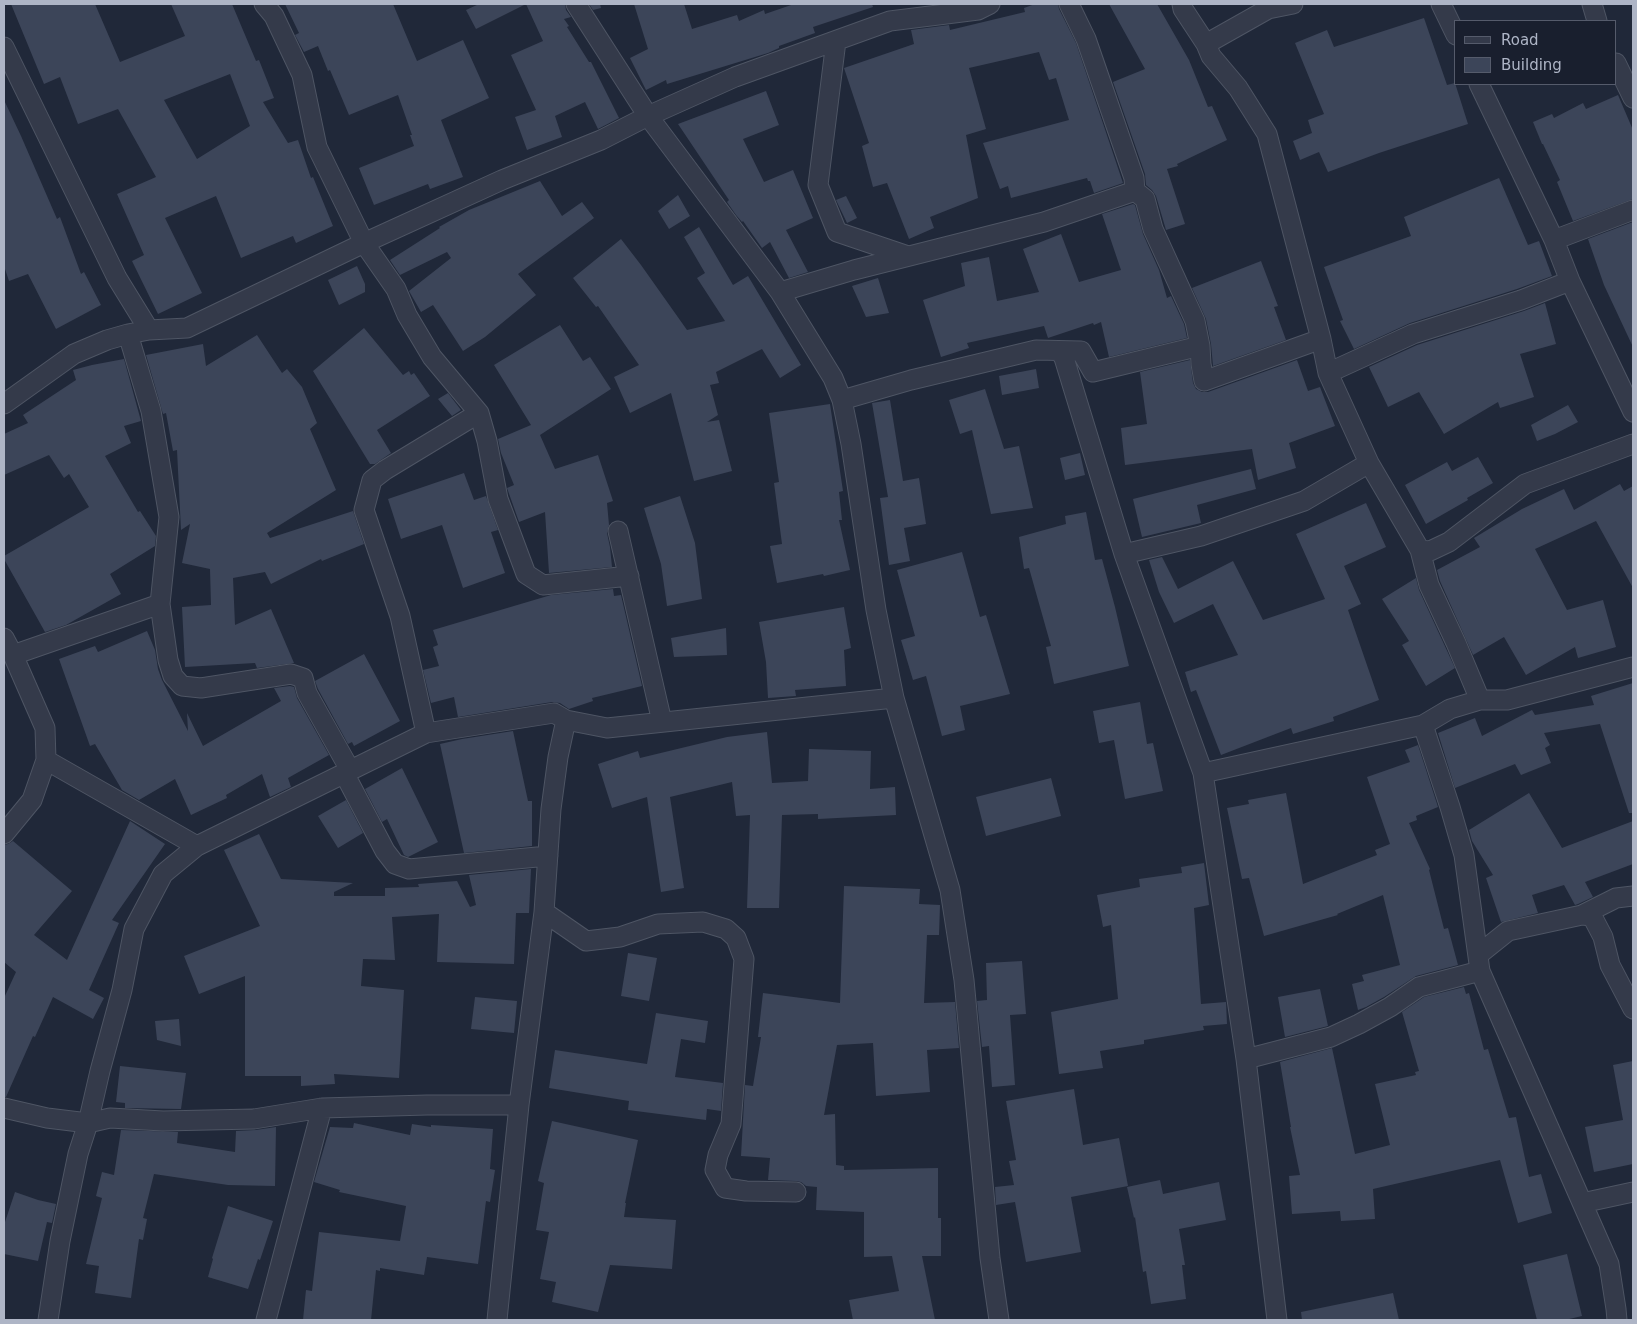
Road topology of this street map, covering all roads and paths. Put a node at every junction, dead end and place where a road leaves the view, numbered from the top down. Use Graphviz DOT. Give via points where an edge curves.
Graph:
graph roads {
  1 [pos="264,4"];
  2 [pos="576,4"];
  3 [pos="990,4"];
  4 [pos="1069,4"];
  5 [pos="1182,4"];
  6 [pos="1293,4"];
  7 [pos="1441,4"];
  8 [pos="1592,4"];
  9 [pos="1597,20"];
  10 [pos="1454,31"];
  11 [pos="836,41"];
  12 [pos="1206,44"];
  13 [pos="4,47"];
  14 [pos="1617,65"];
  15 [pos="1479,85"];
  16 [pos="1633,98"];
  17 [pos="648,116"];
  18 [pos="1135,191"];
  19 [pos="1633,210"];
  20 [pos="1554,240"];
  21 [pos="364,243"];
  22 [pos="908,256"];
  23 [pos="1570,281"];
  24 [pos="780,292"];
  25 [pos="149,330"];
  26 [pos="128,334"];
  27 [pos="1321,339"];
  28 [pos="1200,346"];
  29 [pos="1060,351"];
  30 [pos="1093,372"];
  31 [pos="1328,373"];
  32 [pos="1072,384"];
  33 [pos="842,400"];
  34 [pos="4,404"];
  35 [pos="1633,412"];
  36 [pos="479,413"];
  37 [pos="1633,444"];
  38 [pos="1369,463"];
  39 [pos="618,531"];
  40 [pos="1420,550"];
  41 [pos="1124,554"];
  42 [pos="629,576"];
  43 [pos="160,604"];
  44 [pos="4,638"];
  45 [pos="14,655"];
  46 [pos="1633,667"];
  47 [pos="894,698"];
  48 [pos="1480,700"];
  49 [pos="566,720"];
  50 [pos="662,722"];
  51 [pos="1423,725"];
  52 [pos="426,733"];
  53 [pos="46,760"];
  54 [pos="347,772"];
  55 [pos="1204,773"];
  56 [pos="4,834"];
  57 [pos="197,846"];
  58 [pos="548,856"];
  59 [pos="1633,896"];
  60 [pos="544,912"];
  61 [pos="1582,915"];
  62 [pos="1479,963"];
  63 [pos="1633,1009"];
  64 [pos="1246,1059"];
  65 [pos="519,1105"];
  66 [pos="4,1108"];
  67 [pos="322,1108"];
  68 [pos="88,1122"];
  69 [pos="796,1192"];
  70 [pos="1633,1192"];
  71 [pos="1582,1203"];
  72 [pos="48,1320"];
  73 [pos="266,1320"];
  74 [pos="497,1320"];
  75 [pos="999,1320"];
  76 [pos="1277,1320"];
  77 [pos="1616,1320"];
  1 -- 21 [label="street" via="274,16 302,75 318,147"];
  2 -- 17 [label="street"];
  3 -- 11 [label="street" via="978,10 890,21"];
  4 -- 18 [label="street" via="1086,39 1134,178"];
  5 -- 12 [label="street"];
  6 -- 12 [label="street" via="1268,9"];
  7 -- 10 [label="street"];
  8 -- 9 [label="street"];
  11 -- 17 [label="street" via="735,77"];
  11 -- 22 [label="street" via="818,185 837,232"];
  12 -- 27 [label="street" via="1211,56 1238,88 1267,134"];
  13 -- 25 [label="street" via="117,278"];
  14 -- 16 [label="street"];
  15 -- 20 [label="street"];
  17 -- 21 [label="street" via="601,140 502,180"];
  17 -- 24 [label="street"];
  18 -- 22 [label="street" via="1044,222"];
  18 -- 28 [label="street" via="1145,199 1153,229 1195,321"];
  19 -- 20 [label="street"];
  20 -- 23 [label="street"];
  21 -- 25 [label="street" via="187,328"];
  21 -- 36 [label="street" via="396,289 432,357"];
  22 -- 24 [label="street"];
  23 -- 31 [label="street" via="1413,334"];
  23 -- 35 [label="street"];
  24 -- 33 [label="street" via="833,378"];
  25 -- 26 [label="street"];
  26 -- 34 [label="street" via="74,354"];
  26 -- 43 [label="street" via="151,411 169,517"];
  27 -- 28 [label="street" via="1204,381"];
  27 -- 31 [label="street"];
  28 -- 30 [label="street"];
  29 -- 30 [label="street" via="1081,351"];
  29 -- 32 [label="street"];
  29 -- 33 [label="street" via="1036,350"];
  30 -- 32 [label="street"];
  31 -- 38 [label="street"];
  32 -- 41 [label="street"];
  33 -- 47 [label="street" via="876,610"];
  36 -- 42 [label="street" via="498,499 526,574 543,585"];
  36 -- 52 [label="street" via="372,480 364,510 400,616"];
  37 -- 40 [label="street" via="1525,484 1449,542 1430,551"];
  38 -- 40 [label="street"];
  38 -- 41 [label="street" via="1304,501 1201,536"];
  39 -- 42 [label="street"];
  40 -- 48 [label="street" via="1429,586"];
  41 -- 55 [label="street"];
  42 -- 50 [label="street"];
  43 -- 45 [label="street"];
  43 -- 54 [label="street" via="168,660 173,676 182,686 201,688 291,674 303,678 307,693"];
  44 -- 45 [label="street"];
  45 -- 53 [label="street" via="45,728"];
  46 -- 48 [label="street" via="1506,700"];
  47 -- 50 [label="street"];
  47 -- 75 [label="street" via="950,890 964,980 990,1258"];
  48 -- 51 [label="street" via="1450,709"];
  49 -- 50 [label="street" via="607,728"];
  49 -- 52 [label="street" via="554,714"];
  49 -- 58 [label="street" via="551,809"];
  51 -- 55 [label="street"];
  51 -- 62 [label="street" via="1464,855"];
  52 -- 54 [label="street"];
  53 -- 56 [label="street" via="32,800"];
  53 -- 57 [label="street"];
  54 -- 57 [label="street"];
  54 -- 58 [label="street" via="385,851 395,864 409,869"];
  55 -- 64 [label="street"];
  57 -- 68 [label="street" via="163,874 134,929"];
  58 -- 60 [label="street"];
  59 -- 61 [label="street" via="1616,898"];
  60 -- 65 [label="street"];
  60 -- 69 [label="street" via="586,941 620,937 658,924 703,922 726,929 736,938 744,959 731,1124 715,1170 724,1188"];
  61 -- 62 [label="street" via="1508,931"];
  61 -- 63 [label="street" via="1592,916 1603,937 1610,965"];
  62 -- 64 [label="street" via="1419,987 1390,1007 1331,1037"];
  62 -- 71 [label="street"];
  64 -- 76 [label="street"];
  65 -- 67 [label="street"];
  65 -- 74 [label="street"];
  66 -- 68 [label="street" via="47,1118"];
  67 -- 68 [label="street" via="254,1118 163,1121 110,1118"];
  67 -- 73 [label="street"];
  68 -- 72 [label="street" via="62,1232"];
  70 -- 71 [label="street"];
  71 -- 77 [label="street" via="1609,1264"];
}
